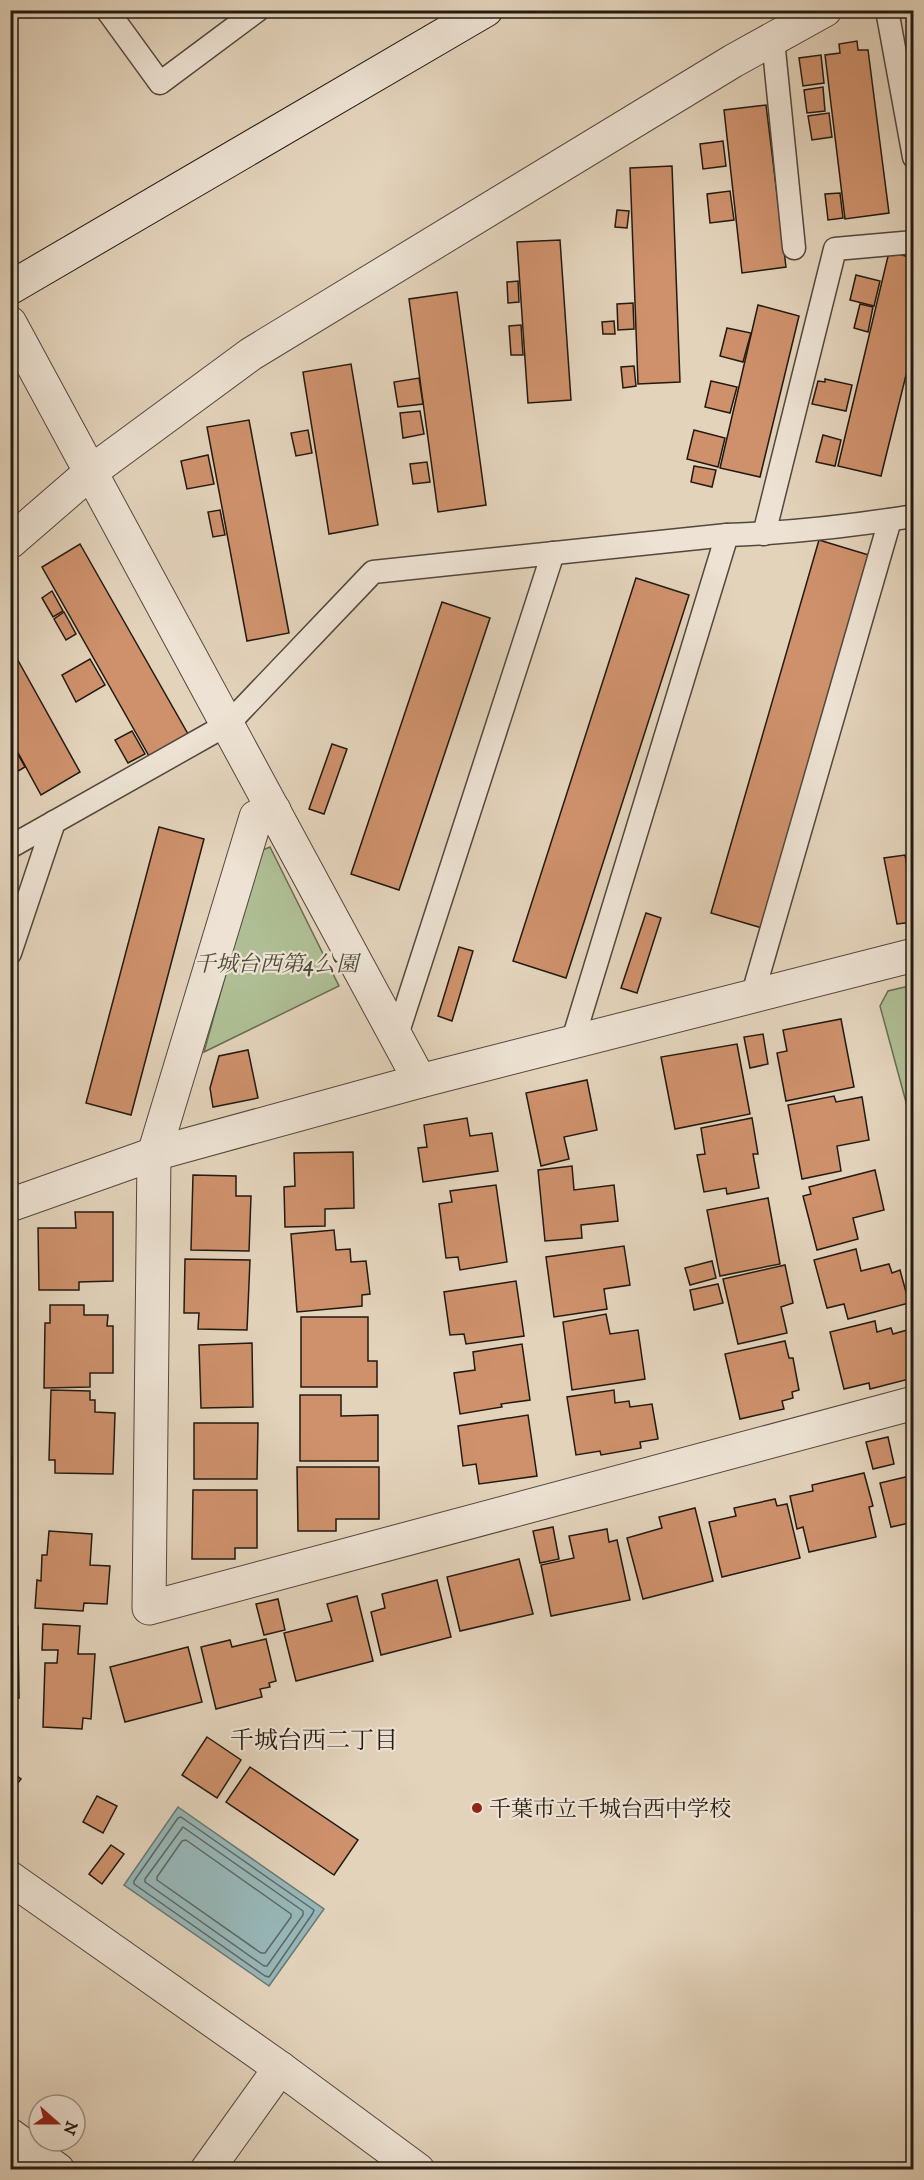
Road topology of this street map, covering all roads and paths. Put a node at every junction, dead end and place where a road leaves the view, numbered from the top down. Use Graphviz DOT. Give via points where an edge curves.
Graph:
graph roads {
  1 [pos="107,10"];
  2 [pos="258,10"];
  3 [pos="486,10"];
  4 [pos="825,10"];
  5 [pos="886,10"];
  6 [pos="773,40"];
  7 [pos="914,157"];
  8 [pos="914,242"];
  9 [pos="794,248"];
  10 [pos="10,288"];
  11 [pos="10,322"];
  12 [pos="92,471"];
  13 [pos="914,516"];
  14 [pos="890,520"];
  15 [pos="764,534"];
  16 [pos="727,535"];
  17 [pos="10,542"];
  18 [pos="553,554"];
  19 [pos="228,724"];
  20 [pos="274,810"];
  21 [pos="54,822"];
  22 [pos="10,847"];
  23 [pos="10,953"];
  24 [pos="914,956"];
  25 [pos="752,997"];
  26 [pos="396,1038"];
  27 [pos="572,1043"];
  28 [pos="420,1081"];
  29 [pos="154,1154"];
  30 [pos="10,1205"];
  31 [pos="914,1403"];
  32 [pos="10,1878"];
  33 [pos="280,2068"];
  34 [pos="10,2135"];
  35 [pos="58,2169"];
  36 [pos="207,2169"];
  37 [pos="418,2169"];
  1 -- 2 [label="lane" via="160,83"];
  3 -- 10 [label="street"];
  4 -- 6 [label="street"];
  5 -- 7 [label="lane"];
  6 -- 9 [label="lane"];
  6 -- 12 [label="street" via="251,354"];
  8 -- 15 [label="lane" via="835,249"];
  11 -- 12 [label="street"];
  12 -- 17 [label="street"];
  12 -- 19 [label="street"];
  13 -- 14 [label="lane"];
  14 -- 15 [label="lane"];
  14 -- 25 [label="lane"];
  15 -- 16 [label="lane"];
  16 -- 18 [label="lane"];
  16 -- 27 [label="lane"];
  18 -- 19 [label="lane" via="373,572"];
  18 -- 26 [label="lane"];
  19 -- 20 [label="street"];
  19 -- 21 [label="lane"];
  20 -- 26 [label="street"];
  20 -- 29 [label="street" via="256,817"];
  21 -- 22 [label="lane"];
  21 -- 23 [label="lane"];
  24 -- 25 [label="street"];
  25 -- 27 [label="street"];
  26 -- 28 [label="street"];
  27 -- 28 [label="street"];
  28 -- 29 [label="street"];
  29 -- 30 [label="street"];
  29 -- 31 [label="street" via="149,1608"];
  32 -- 33 [label="street"];
  33 -- 36 [label="street"];
  33 -- 37 [label="street"];
  34 -- 35 [label="street"];
}
